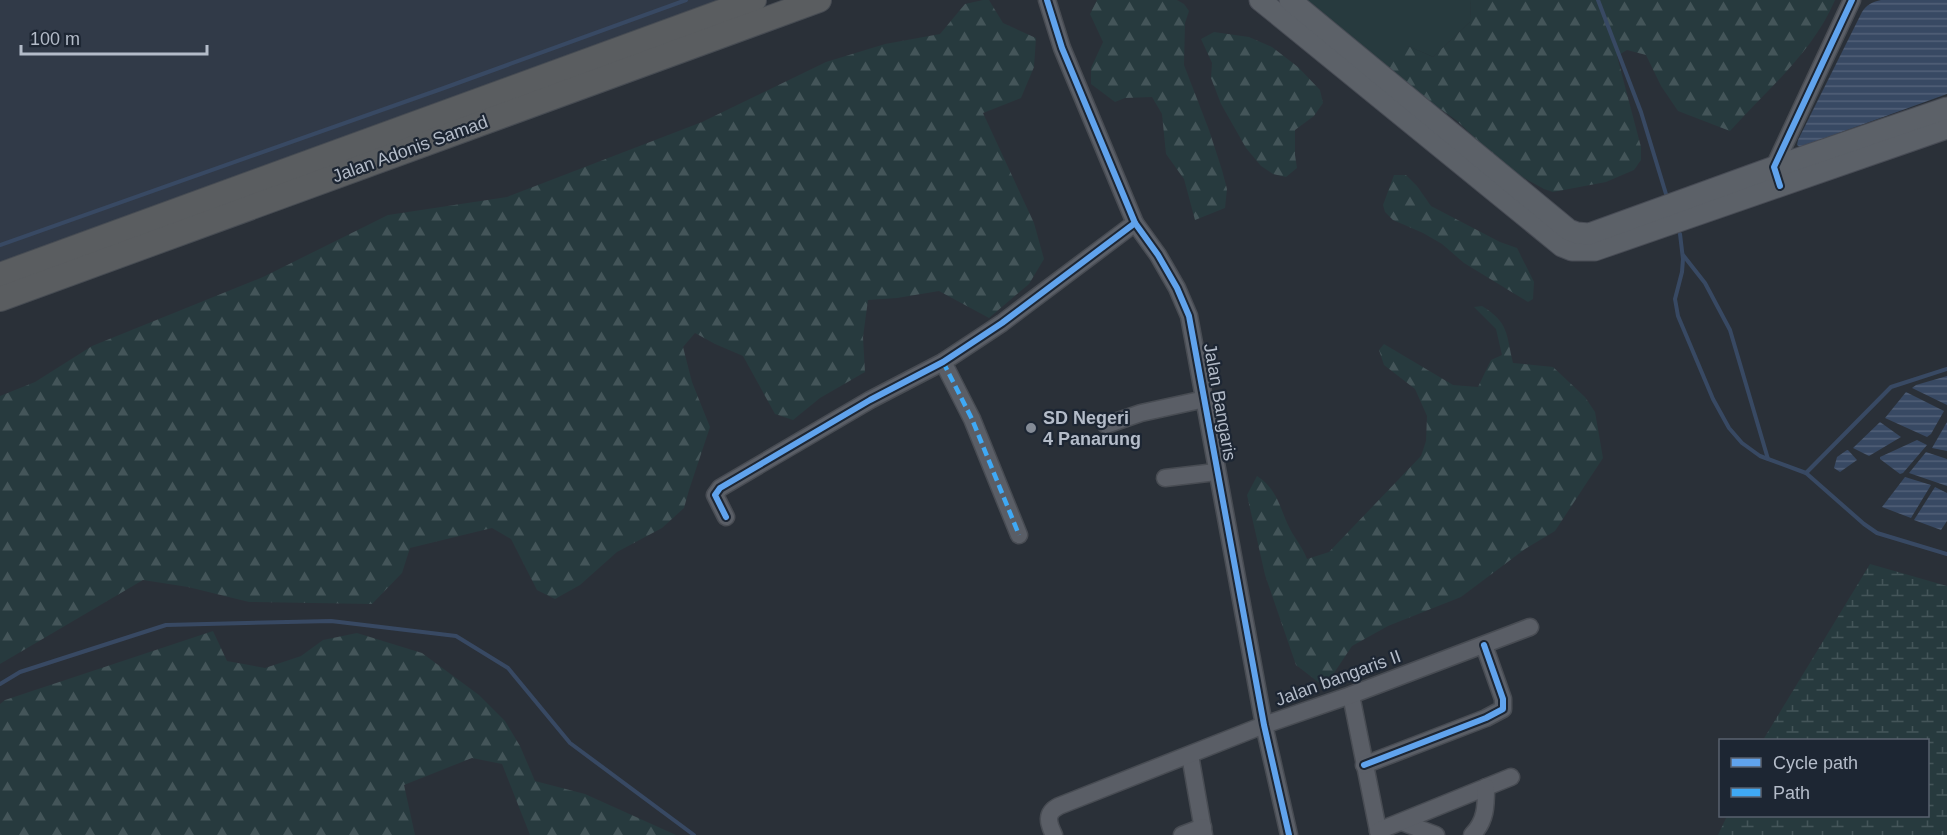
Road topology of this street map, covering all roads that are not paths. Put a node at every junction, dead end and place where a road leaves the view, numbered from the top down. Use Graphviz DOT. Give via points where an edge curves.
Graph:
graph roads {
  1 [pos="754,0"];
  2 [pos="819,0"];
  3 [pos="1047,0"];
  4 [pos="1260,0"];
  5 [pos="1290,0"];
  6 [pos="1852,0"];
  7 [pos="780,7"];
  8 [pos="1947,108"];
  9 [pos="1947,128"];
  10 [pos="1777,176"];
  11 [pos="1669,214"];
  12 [pos="1135,223"];
  13 [pos="0,275"];
  14 [pos="0,299"];
  15 [pos="943,362"];
  16 [pos="1205,399"];
  17 [pos="1106,425"];
  18 [pos="1216,472"];
  19 [pos="1165,478"];
  20 [pos="726,517"];
  21 [pos="1019,535"];
  22 [pos="1530,627"];
  23 [pos="1484,645"];
  24 [pos="1351,695"];
  25 [pos="1264,725"];
  26 [pos="1190,755"];
  27 [pos="1364,765"];
  28 [pos="1511,777"];
  29 [pos="1486,787"];
  30 [pos="1402,822"];
  31 [pos="1203,831"];
  32 [pos="1378,833"];
  33 [pos="1054,835"];
  34 [pos="1182,835"];
  35 [pos="1289,835"];
  36 [pos="1436,835"];
  37 [pos="1472,835"];
  1 -- 13 [label="highway, Jalan Adonis Samad"];
  2 -- 7 [label="highway, Jalan Adonis Samad"];
  3 -- 12 [label="street, Jalan Bangaris" via="1062,48"];
  4 -- 11 [label="main road" via="1562,246 1595,250"];
  5 -- 11 [label="main road" via="1569,230 1589,234"];
  6 -- 10 [label="street"];
  7 -- 14 [label="highway, Jalan Adonis Samad"];
  8 -- 10 [label="main road"];
  9 -- 10 [label="main road"];
  10 -- 11 [label="main road"];
  12 -- 15 [label="street" via="1002,324"];
  12 -- 16 [label="street, Jalan Bangaris" via="1158,255 1185,306"];
  15 -- 20 [label="street" via="720,488 715,495"];
  15 -- 21 [label="street" via="972,418"];
  16 -- 17 [label="street"];
  16 -- 18 [label="street, Jalan Bangaris"];
  18 -- 19 [label="street"];
  18 -- 25 [label="street, Jalan Bangaris"];
  22 -- 23 [label="street, Jalan bangaris II"];
  23 -- 24 [label="street, Jalan bangaris II"];
  23 -- 27 [label="street" via="1503,709"];
  24 -- 25 [label="street, Jalan bangaris II"];
  24 -- 27 [label="street"];
  25 -- 26 [label="street, Jalan bangaris II"];
  25 -- 35 [label="street, Jalan Bangaris"];
  26 -- 31 [label="street"];
  26 -- 33 [label="street, Jalan bangaris II" via="1052,809 1048,820"];
  27 -- 32 [label="street"];
  28 -- 29 [label="street"];
  29 -- 30 [label="street"];
  29 -- 37 [label="street" via="1484,817"];
  30 -- 32 [label="street"];
  30 -- 36 [label="street"];
  31 -- 34 [label="street"];
}
